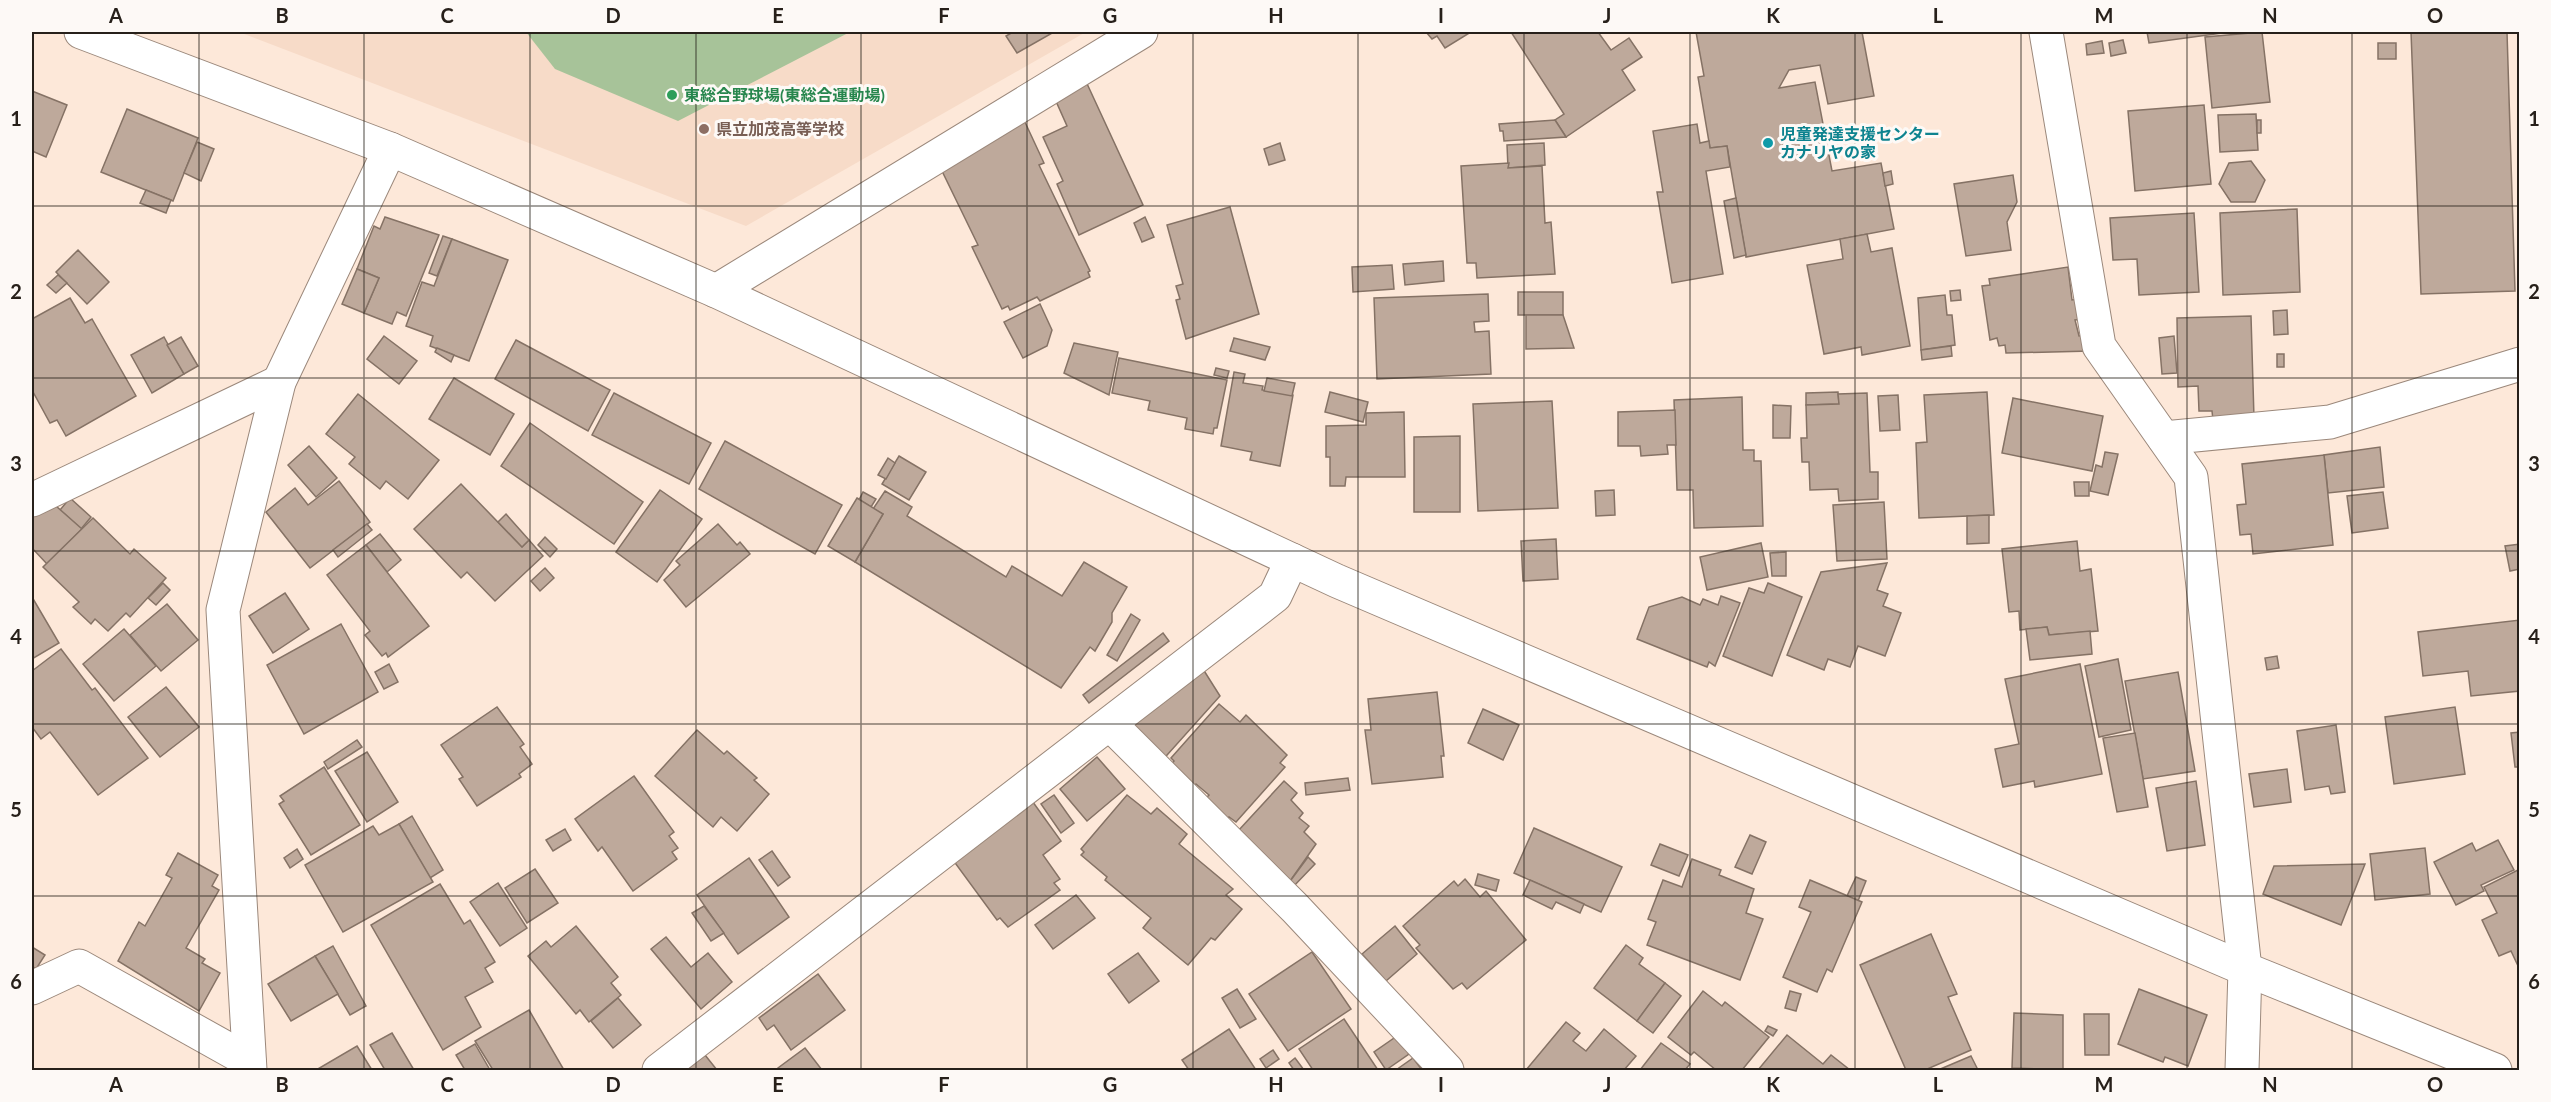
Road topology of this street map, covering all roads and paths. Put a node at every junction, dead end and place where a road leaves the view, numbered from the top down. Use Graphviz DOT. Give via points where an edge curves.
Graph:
graph roads {
  1 [pos="81,32"];
  2 [pos="1142,32"];
  3 [pos="2046,32"];
  4 [pos="390,149"];
  5 [pos="716,291"];
  6 [pos="2520,364"];
  7 [pos="279,382"];
  8 [pos="2164,438"];
  9 [pos="32,500"];
  10 [pos="1292,560"];
  11 [pos="1110,724"];
  12 [pos="2245,969"];
  13 [pos="32,988"];
  14 [pos="250,1066"];
  15 [pos="659,1071"];
  16 [pos="1447,1071"];
  17 [pos="2242,1071"];
  18 [pos="2495,1071"];
  1 -- 4 [label="street"];
  2 -- 5 [label="street"];
  3 -- 8 [label="street" via="2099,345"];
  4 -- 5 [label="street"];
  4 -- 7 [label="street"];
  5 -- 10 [label="street"];
  6 -- 8 [label="street" via="2330,422"];
  7 -- 9 [label="street"];
  7 -- 14 [label="street" via="223,610"];
  8 -- 12 [label="street" via="2191,477"];
  10 -- 11 [label="street" via="1275,596"];
  10 -- 12 [label="street"];
  11 -- 15 [label="street"];
  11 -- 16 [label="street" via="1295,908"];
  12 -- 17 [label="street"];
  12 -- 18 [label="street"];
  13 -- 14 [label="street" via="79,966"];
}
